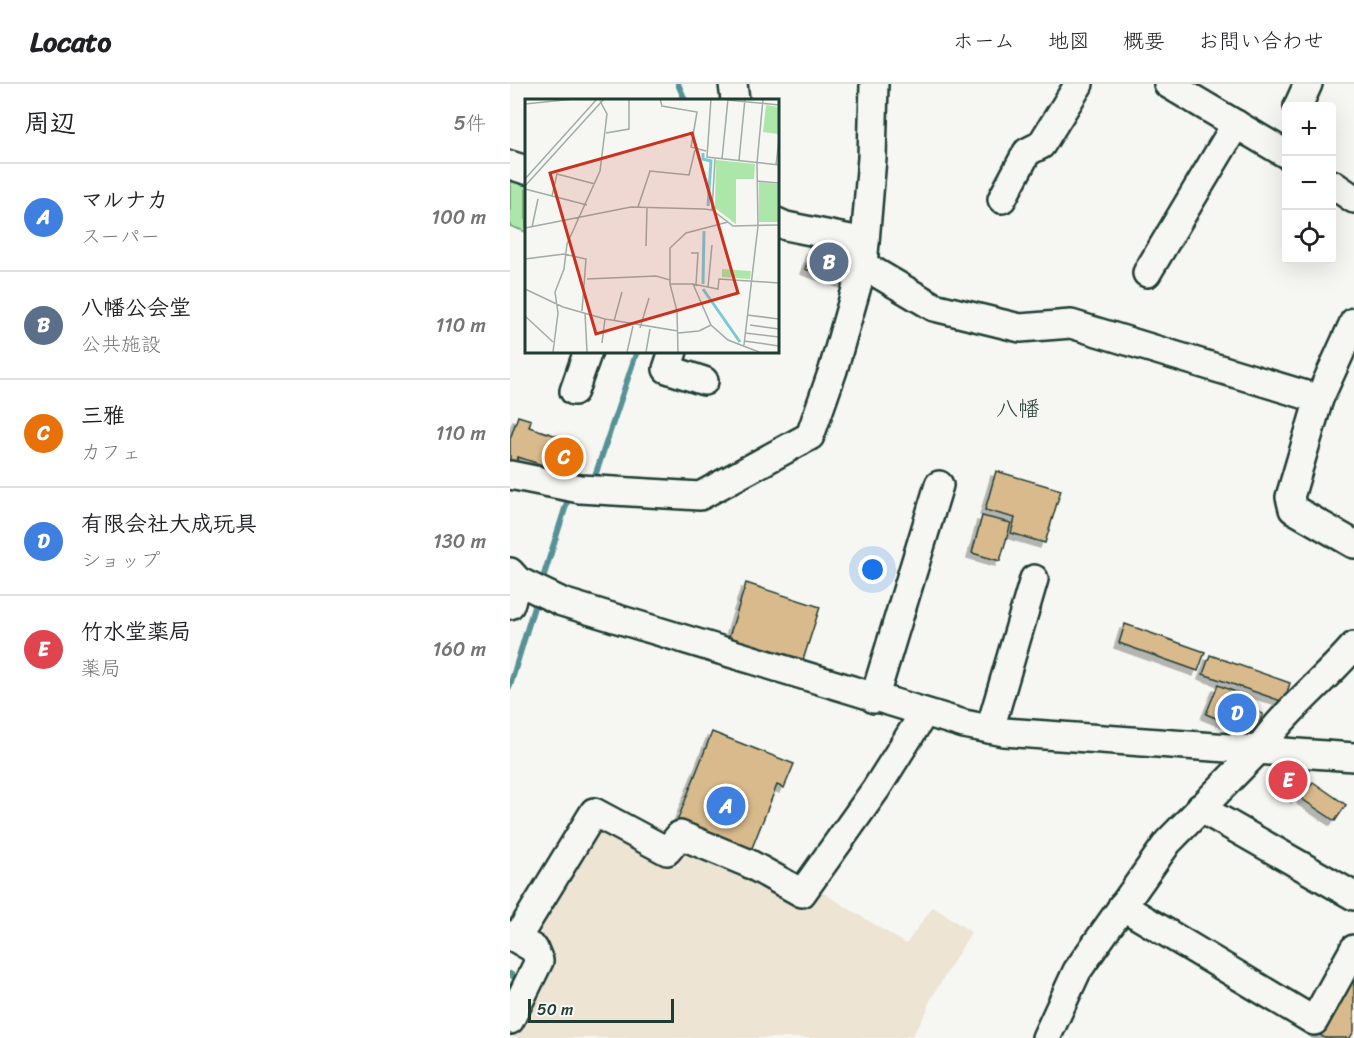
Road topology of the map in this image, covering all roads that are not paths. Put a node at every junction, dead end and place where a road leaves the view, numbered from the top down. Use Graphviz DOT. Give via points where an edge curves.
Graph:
graph roads {
  1 [pos="733,84"];
  2 [pos="874,84"];
  3 [pos="1079,84"];
  4 [pos="1168,84"];
  5 [pos="1308,84"];
  6 [pos="735,99"];
  7 [pos="1300,102"];
  8 [pos="1236,124"];
  9 [pos="1282,144"];
  10 [pos="510,165"];
  11 [pos="525,170"];
  12 [pos="1336,187"];
  13 [pos="1002,199"];
  14 [pos="1354,199"];
  15 [pos="778,222"];
  16 [pos="864,254"];
  17 [pos="1147,273"];
  18 [pos="1354,322"];
  19 [pos="588,352"];
  20 [pos="673,352"];
  21 [pos="704,381"];
  22 [pos="574,391"];
  23 [pos="1319,399"];
  24 [pos="510,475"];
  25 [pos="939,485"];
  26 [pos="1354,544"];
  27 [pos="1034,579"];
  28 [pos="513,586"];
  29 [pos="1354,645"];
  30 [pos="874,699"];
  31 [pos="924,713"];
  32 [pos="990,729"];
  33 [pos="1258,749"];
  34 [pos="1354,757"];
  35 [pos="1200,808"];
  36 [pos="1354,896"];
  37 [pos="1122,906"];
  38 [pos="513,937"];
  39 [pos="1354,949"];
  40 [pos="510,1020"];
  41 [pos="1046,1038"];
  1 -- 6 [label="street"];
  2 -- 16 [label="street"];
  3 -- 13 [label="street" via="1041,146 1027,152"];
  4 -- 8 [label="street"];
  5 -- 7 [label="street"];
  8 -- 9 [label="street"];
  8 -- 17 [label="street"];
  10 -- 11 [label="street"];
  12 -- 14 [label="street"];
  15 -- 16 [label="street"];
  16 -- 23 [label="street" via="934,307 1020,328 1071,324"];
  16 -- 24 [label="street" via="810,436 700,496 580,489"];
  18 -- 23 [label="street"];
  19 -- 22 [label="street"];
  20 -- 21 [label="street" via="667,369"];
  23 -- 26 [label="street" via="1290,497 1293,509"];
  25 -- 30 [label="street"];
  27 -- 32 [label="street"];
  28 -- 30 [label="street"];
  29 -- 33 [label="street"];
  30 -- 31 [label="street"];
  31 -- 32 [label="street"];
  31 -- 38 [label="street" via="802,893 748,863 680,835 667,851 594,812"];
  32 -- 33 [label="street"];
  33 -- 34 [label="street"];
  33 -- 35 [label="street"];
  35 -- 36 [label="street"];
  35 -- 37 [label="street" via="1167,842"];
  37 -- 39 [label="street" via="1314,1021"];
  37 -- 41 [label="street" via="1077,971"];
  38 -- 40 [label="street" via="534,949 539,961"];
}
